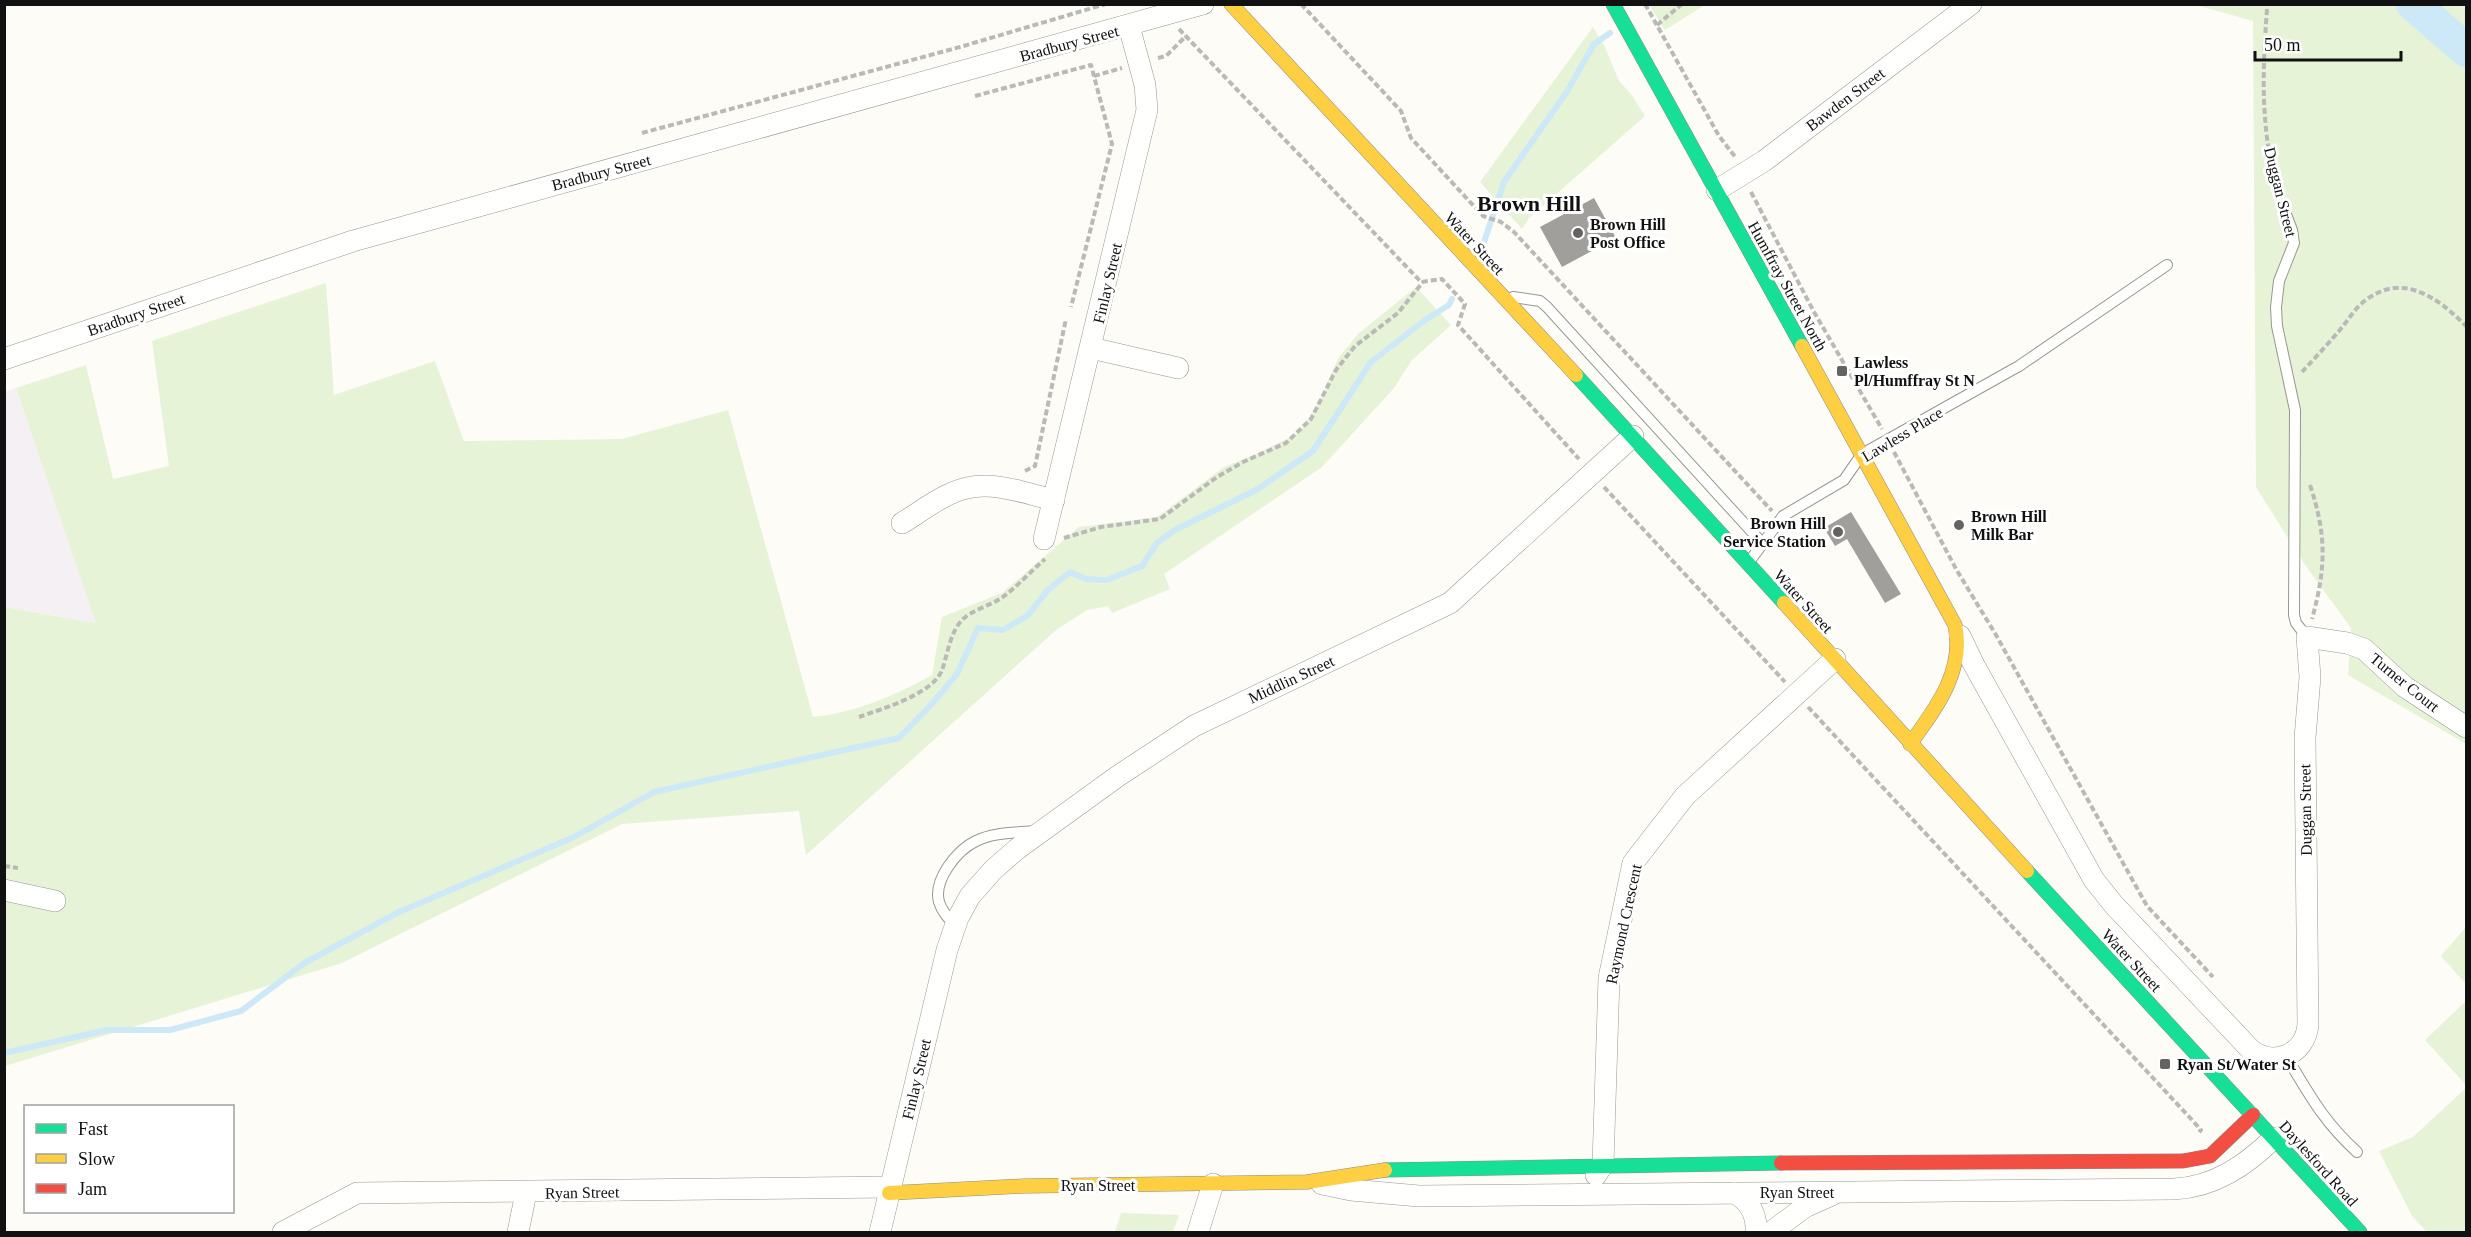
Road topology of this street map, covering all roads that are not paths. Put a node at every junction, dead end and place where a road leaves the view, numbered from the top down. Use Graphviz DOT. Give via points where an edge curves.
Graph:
graph roads {
  1 [pos="1203,4"];
  2 [pos="1231,4"];
  3 [pos="1613,4"];
  4 [pos="1971,4"];
  5 [pos="1129,26"];
  6 [pos="1717,190"];
  7 [pos="2285,212"];
  8 [pos="2167,265"];
  9 [pos="1501,294"];
  10 [pos="1091,348"];
  11 [pos="4,359"];
  12 [pos="1178,368"];
  13 [pos="1633,436"];
  14 [pos="1862,454"];
  15 [pos="1054,500"];
  16 [pos="902,523"];
  17 [pos="1053,544"];
  18 [pos="1764,544"];
  19 [pos="1748,564"];
  20 [pos="1955,625"];
  21 [pos="2307,637"];
  22 [pos="1834,659"];
  23 [pos="2466,727"];
  24 [pos="1910,744"];
  25 [pos="1043,831"];
  26 [pos="4,890"];
  27 [pos="55,901"];
  28 [pos="955,925"];
  29 [pos="2286,1056"];
  30 [pos="2253,1115"];
  31 [pos="2274,1138"];
  32 [pos="2357,1152"];
  33 [pos="1603,1164"];
  34 [pos="1398,1169"];
  35 [pos="1307,1182"];
  36 [pos="1214,1184"];
  37 [pos="890,1190"];
  38 [pos="1734,1192"];
  39 [pos="1847,1192"];
  40 [pos="526,1193"];
  41 [pos="1402,1194"];
  42 [pos="1596,1194"];
  43 [pos="283,1233"];
  44 [pos="518,1233"];
  45 [pos="880,1233"];
  46 [pos="1198,1233"];
  47 [pos="1756,1233"];
  48 [pos="1771,1233"];
  49 [pos="2360,1233"];
  1 -- 5 [label="street, Bradbury Street"];
  2 -- 9 [label="street, Water Street"];
  3 -- 6 [label="street, Humffray Street North"];
  4 -- 6 [label="street, Bawden Street" via="1764,161"];
  5 -- 10 [label="street, Finlay Street" via="1145,85 1147,110"];
  5 -- 11 [label="street, Bradbury Street" via="353,242"];
  6 -- 14 [label="street, Humffray Street North"];
  7 -- 21 [label="lane, Duggan Street" via="2294,243 2279,280 2276,307 2295,410 2294,615"];
  8 -- 14 [label="lane, Lawless Place" via="2019,366"];
  9 -- 13 [label="street, Water Street"];
  9 -- 18 [label="lane" via="1540,301 1547,307"];
  10 -- 12 [label="street"];
  10 -- 15 [label="street, Finlay Street"];
  13 -- 19 [label="street, Water Street"];
  13 -- 25 [label="street, Middlin Street" via="1450,603 1194,726"];
  14 -- 18 [label="lane, Lawless Place" via="1844,480 1783,516"];
  14 -- 20 [label="street, Humffray Street North"];
  15 -- 16 [label="street" via="990,486 968,487"];
  15 -- 17 [label="street, Finlay Street"];
  18 -- 19 [label="lane, Lawless Place"];
  19 -- 22 [label="street, Water Street"];
  20 -- 24 [label="street, Humffray Street North" via="1960,643 1956,664"];
  20 -- 29 [label="street" via="2102,891 2251,1050 2266,1058"];
  21 -- 23 [label="street, Turner Court" via="2347,643 2364,650 2405,687"];
  21 -- 29 [label="street, Duggan Street" via="2308,1025 2303,1042"];
  22 -- 24 [label="street, Water Street"];
  22 -- 33 [label="street, Raymond Crescent" via="1685,796 1633,863 1609,978"];
  24 -- 30 [label="street, Water Street"];
  25 -- 28 [label="street, Middlin Street" via="982,881"];
  25 -- 28 [label="lane" via="987,837 970,844 957,856 942,878 938,895 943,910"];
  26 -- 27 [label="street"];
  28 -- 37 [label="street, Finlay Street"];
  29 -- 32 [label="lane" via="2331,1128"];
  30 -- 31 [label="street, Daylesford Road"];
  30 -- 33 [label="street, Ryan Street" via="2210,1156 2183,1161"];
  31 -- 39 [label="street, Ryan Street" via="2228,1174 2182,1189"];
  31 -- 49 [label="street, Daylesford Road"];
  33 -- 34 [label="street, Ryan Street"];
  33 -- 42 [label="street, Raymond Crescent" via="1596,1173"];
  34 -- 35 [label="street, Ryan Street"];
  34 -- 41 [label="lane" via="1391,1174 1390,1185"];
  35 -- 36 [label="street, Ryan Street"];
  35 -- 41 [label="street, Ryan Street" via="1351,1191"];
  36 -- 37 [label="street, Ryan Street"];
  36 -- 46 [label="street"];
  37 -- 40 [label="street, Ryan Street"];
  37 -- 45 [label="street, Finlay Street"];
  38 -- 39 [label="street, Ryan Street"];
  38 -- 42 [label="street, Ryan Street"];
  38 -- 47 [label="street" via="1752,1210"];
  39 -- 48 [label="street" via="1814,1203"];
  40 -- 43 [label="street, Ryan Street" via="357,1193"];
  40 -- 44 [label="street"];
  41 -- 42 [label="street, Ryan Street"];
}
